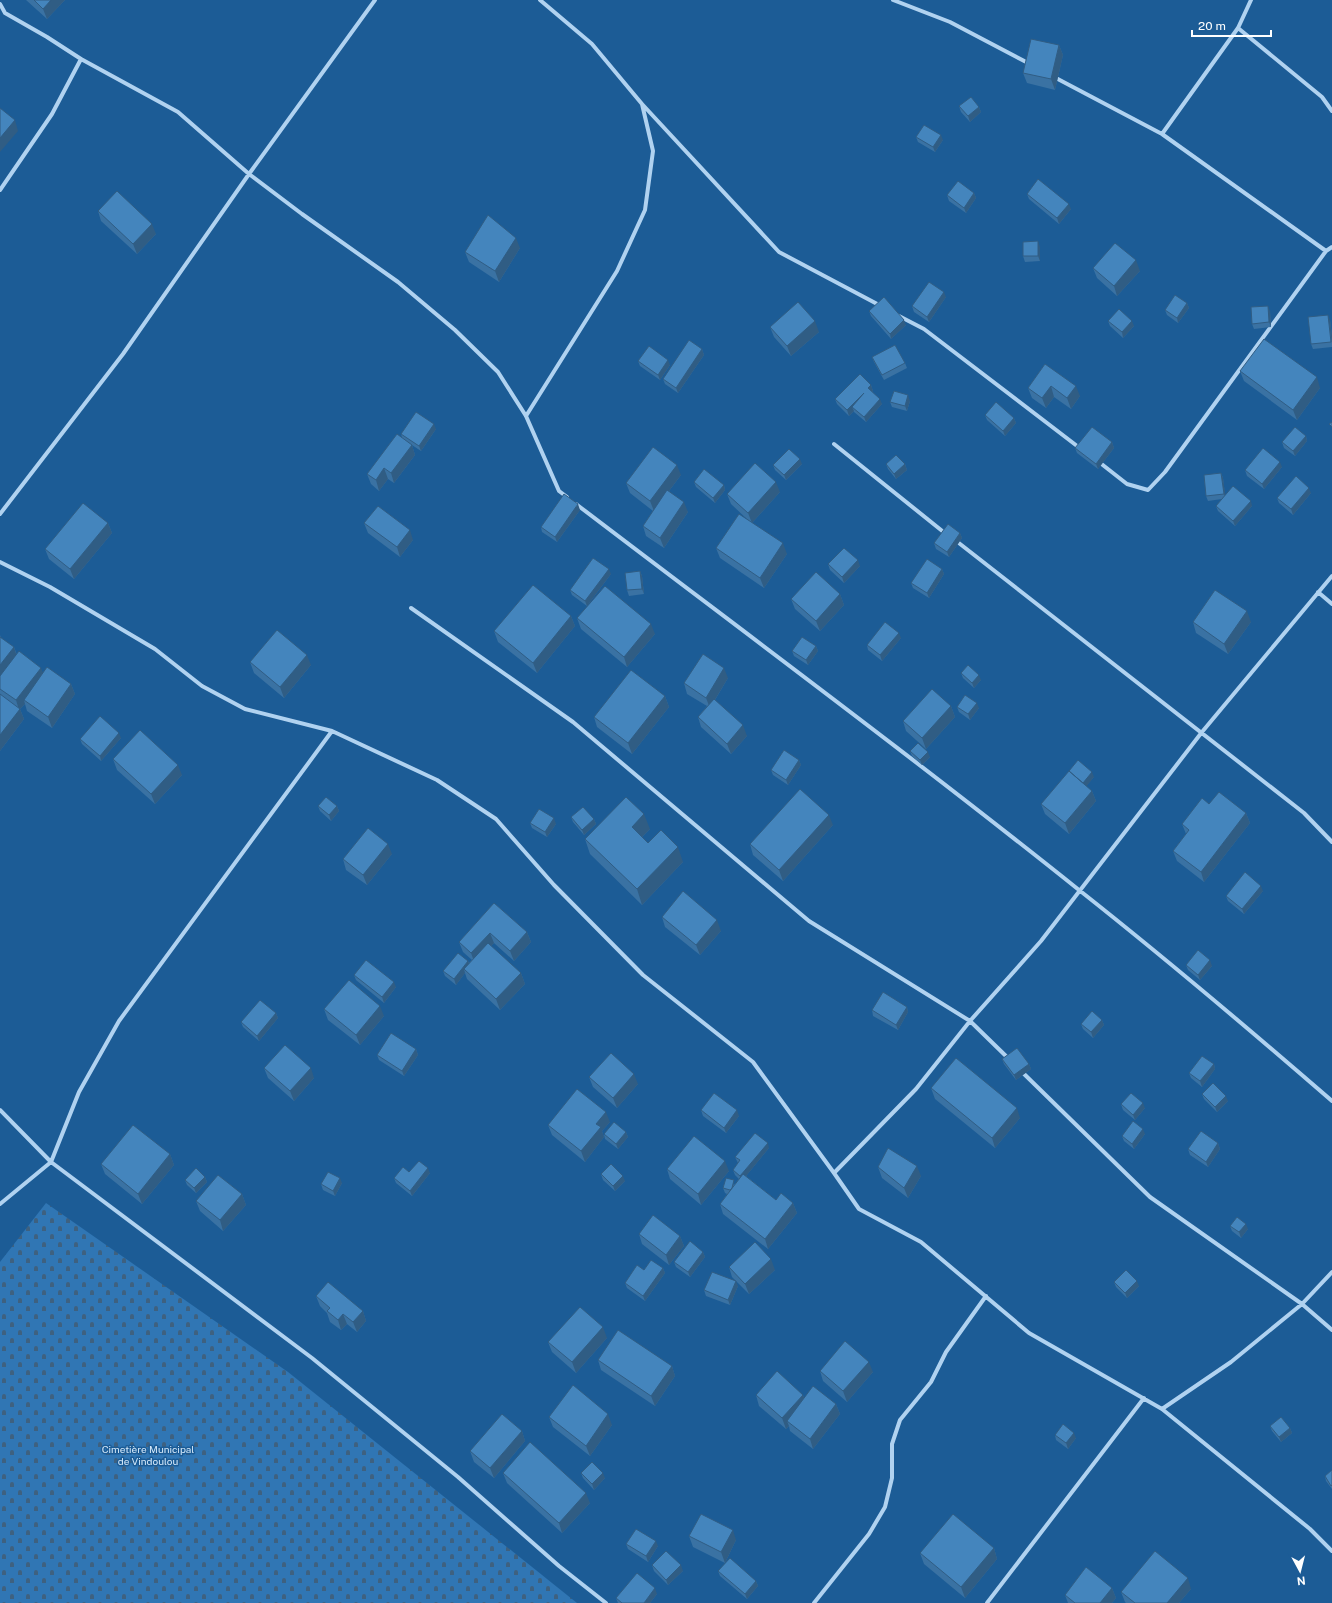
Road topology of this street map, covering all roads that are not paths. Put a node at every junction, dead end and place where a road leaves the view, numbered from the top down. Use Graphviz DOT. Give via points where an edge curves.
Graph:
graph roads {
  1 [pos="375,0"];
  2 [pos="540,0"];
  3 [pos="893,0"];
  4 [pos="1251,0"];
  5 [pos="0,4"];
  6 [pos="1238,28"];
  7 [pos="81,59"];
  8 [pos="1035,67"];
  9 [pos="1049,74"];
  10 [pos="642,104"];
  11 [pos="1332,111"];
  12 [pos="1162,134"];
  13 [pos="249,174"];
  14 [pos="0,190"];
  15 [pos="1332,247"];
  16 [pos="1326,251"];
  17 [pos="889,310"];
  18 [pos="896,314"];
  19 [pos="526,416"];
  20 [pos="834,444"];
  21 [pos="1084,451"];
  22 [pos="1096,460"];
  23 [pos="0,514"];
  24 [pos="0,562"];
  25 [pos="1332,576"];
  26 [pos="1318,592"];
  27 [pos="1332,604"];
  28 [pos="412,608"];
  29 [pos="332,731"];
  30 [pos="1202,732"];
  31 [pos="1332,842"];
  32 [pos="1080,890"];
  33 [pos="970,1021"];
  34 [pos="1332,1100"];
  35 [pos="0,1110"];
  36 [pos="51,1162"];
  37 [pos="834,1172"];
  38 [pos="0,1204"];
  39 [pos="1332,1272"];
  40 [pos="986,1296"];
  41 [pos="1302,1304"];
  42 [pos="1332,1330"];
  43 [pos="1144,1398"];
  44 [pos="1162,1409"];
  45 [pos="1332,1551"];
  46 [pos="606,1603"];
  47 [pos="814,1603"];
  48 [pos="987,1603"];
  1 -- 13 [label="street"];
  2 -- 10 [label="street" via="592,44"];
  3 -- 8 [label="street" via="950,22"];
  4 -- 6 [label="street"];
  5 -- 7 [label="street" via="5,13"];
  6 -- 11 [label="street" via="1322,97"];
  6 -- 12 [label="street"];
  7 -- 13 [label="street" via="178,112"];
  7 -- 14 [label="street" via="52,114"];
  9 -- 12 [label="street"];
  10 -- 17 [label="street" via="779,252"];
  10 -- 19 [label="street" via="653,151 645,210 617,271"];
  12 -- 16 [label="street"];
  13 -- 19 [label="street" via="398,282 455,330 498,372"];
  13 -- 23 [label="street" via="123,354"];
  15 -- 16 [label="street"];
  16 -- 22 [label="street" via="1165,472 1148,490 1127,484"];
  18 -- 21 [label="street" via="924,329"];
  19 -- 32 [label="street" via="559,491"];
  20 -- 30 [label="street" via="1008,584"];
  24 -- 29 [label="street" via="50,587 155,649 202,686 245,709"];
  25 -- 26 [label="street"];
  26 -- 27 [label="street"];
  26 -- 30 [label="street"];
  28 -- 33 [label="street" via="573,722 809,921"];
  29 -- 36 [label="street" via="119,1021 79,1092"];
  29 -- 37 [label="street" via="437,780 496,819 554,885 643,975 753,1062"];
  30 -- 31 [label="street" via="1304,813"];
  30 -- 32 [label="street"];
  32 -- 33 [label="street" via="1041,941"];
  32 -- 34 [label="street"];
  33 -- 37 [label="street" via="916,1089"];
  33 -- 41 [label="street" via="1150,1197"];
  35 -- 36 [label="street"];
  36 -- 38 [label="street"];
  36 -- 46 [label="street" via="312,1358 458,1477 559,1566"];
  37 -- 40 [label="street" via="858,1209 921,1242"];
  39 -- 41 [label="street"];
  40 -- 43 [label="street" via="1029,1334"];
  40 -- 47 [label="street" via="946,1352 931,1382 900,1420 892,1444 892,1478 885,1507 869,1534"];
  41 -- 42 [label="street"];
  41 -- 44 [label="street" via="1231,1362"];
  43 -- 44 [label="street"];
  43 -- 48 [label="street"];
  44 -- 45 [label="street" via="1310,1529"];
}
